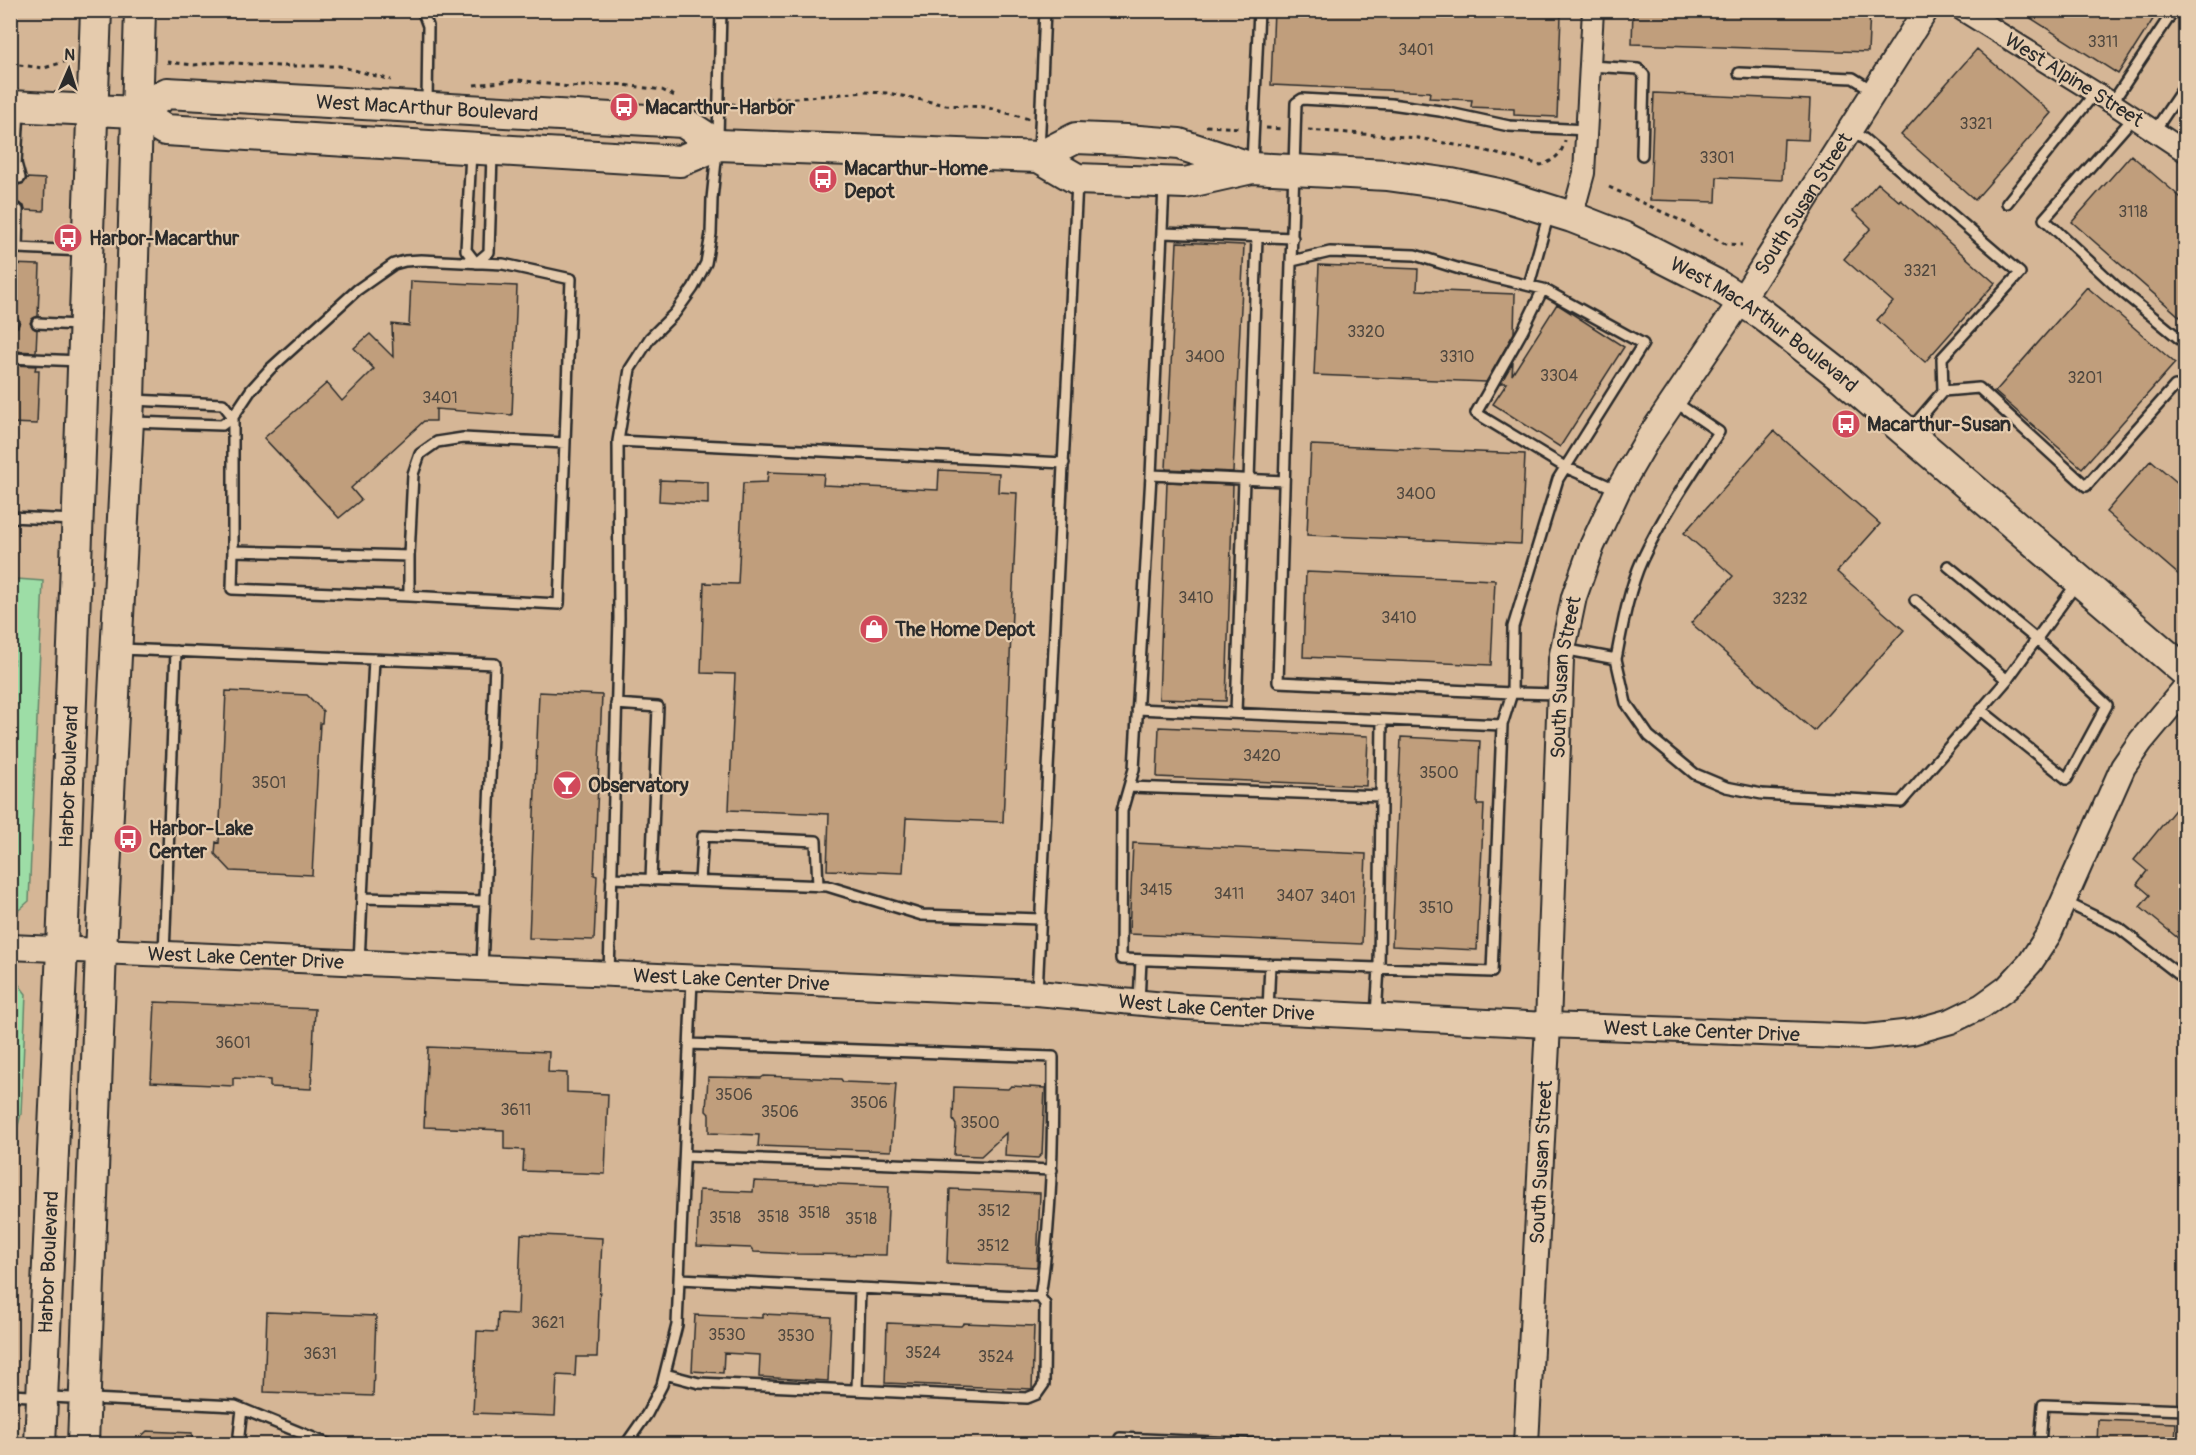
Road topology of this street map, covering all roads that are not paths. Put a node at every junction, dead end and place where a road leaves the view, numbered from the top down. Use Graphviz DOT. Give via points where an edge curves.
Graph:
graph roads {
  1 [pos="96,10"];
  2 [pos="140,10"];
  3 [pos="422,10"];
  4 [pos="721,10"];
  5 [pos="1045,10"];
  6 [pos="1259,10"];
  7 [pos="1593,10"];
  8 [pos="1926,10"];
  9 [pos="1962,10"];
  10 [pos="2174,10"];
  11 [pos="1590,66"];
  12 [pos="1739,72"];
  13 [pos="2186,84"];
  14 [pos="1874,91"];
  15 [pos="2095,93"];
  16 [pos="427,97"];
  17 [pos="2112,103"];
  18 [pos="15,106"];
  19 [pos="92,110"];
  20 [pos="136,112"];
  21 [pos="2134,117"];
  22 [pos="1587,130"];
  23 [pos="1850,130"];
  24 [pos="2155,130"];
  25 [pos="718,145"];
  26 [pos="482,148"];
  27 [pos="2186,152"];
  28 [pos="1642,155"];
  29 [pos="1039,157"];
  30 [pos="13,163"];
  31 [pos="1252,168"];
  32 [pos="1294,169"];
  33 [pos="20,178"];
  34 [pos="1077,179"];
  35 [pos="1164,183"];
  36 [pos="2007,203"];
  37 [pos="18,210"];
  38 [pos="1561,214"];
  39 [pos="1163,233"];
  40 [pos="1257,237"];
  41 [pos="1293,238"];
  42 [pos="14,245"];
  43 [pos="87,251"];
  44 [pos="1292,261"];
  45 [pos="476,262"];
  46 [pos="1529,285"];
  47 [pos="1543,289"];
  48 [pos="1741,301"];
  49 [pos="38,323"];
  50 [pos="84,325"];
  51 [pos="2186,344"];
  52 [pos="10,358"];
  53 [pos="83,361"];
  54 [pos="2175,386"];
  55 [pos="1943,391"];
  56 [pos="1673,401"];
  57 [pos="128,411"];
  58 [pos="233,417"];
  59 [pos="1908,433"];
  60 [pos="618,441"];
  61 [pos="565,443"];
  62 [pos="1064,463"];
  63 [pos="1565,467"];
  64 [pos="1151,475"];
  65 [pos="1246,480"];
  66 [pos="1284,481"];
  67 [pos="1618,490"];
  68 [pos="10,517"];
  69 [pos="76,520"];
  70 [pos="233,551"];
  71 [pos="409,556"];
  72 [pos="1948,566"];
  73 [pos="2079,581"];
  74 [pos="409,596"];
  75 [pos="1916,600"];
  76 [pos="2036,639"];
  77 [pos="1563,648"];
  78 [pos="117,649"];
  79 [pos="176,651"];
  80 [pos="374,659"];
  81 [pos="1616,659"];
  82 [pos="2186,672"];
  83 [pos="2007,680"];
  84 [pos="2186,687"];
  85 [pos="1512,693"];
  86 [pos="1559,694"];
  87 [pos="616,704"];
  88 [pos="1137,709"];
  89 [pos="1981,710"];
  90 [pos="1236,713"];
  91 [pos="1382,720"];
  92 [pos="1502,725"];
  93 [pos="1129,787"];
  94 [pos="1381,796"];
  95 [pos="611,878"];
  96 [pos="651,880"];
  97 [pos="700,882"];
  98 [pos="818,886"];
  99 [pos="362,898"];
  100 [pos="485,901"];
  101 [pos="2064,901"];
  102 [pos="1041,919"];
  103 [pos="10,947"];
  104 [pos="62,949"];
  105 [pos="101,951"];
  106 [pos="164,954"];
  107 [pos="1141,960"];
  108 [pos="359,963"];
  109 [pos="1270,964"];
  110 [pos="482,968"];
  111 [pos="1379,968"];
  112 [pos="609,974"];
  113 [pos="692,978"];
  114 [pos="2186,980"];
  115 [pos="1037,993"];
  116 [pos="1139,1002"];
  117 [pos="1268,1011"];
  118 [pos="1376,1017"];
  119 [pos="1548,1025"];
  120 [pos="689,1044"];
  121 [pos="685,1156"];
  122 [pos="1052,1170"];
  123 [pos="680,1279"];
  124 [pos="860,1288"];
  125 [pos="1041,1297"];
  126 [pos="665,1374"];
  127 [pos="857,1390"];
  128 [pos="10,1395"];
  129 [pos="42,1396"];
  130 [pos="85,1399"];
  131 [pos="242,1409"];
  132 [pos="2186,1410"];
  133 [pos="1120,1438"];
  134 [pos="40,1444"];
  135 [pos="83,1444"];
  136 [pos="238,1444"];
  137 [pos="328,1444"];
  138 [pos="626,1444"];
  139 [pos="1260,1444"];
  140 [pos="1526,1444"];
  141 [pos="2040,1444"];
  1 -- 19 [label="main road, Harbor Boulevard"];
  2 -- 20 [label="main road, Harbor Boulevard"];
  3 -- 16 [label="lane" via="428,26"];
  4 -- 25 [label="lane"];
  5 -- 29 [label="lane"];
  6 -- 31 [label="lane"];
  7 -- 11 [label="street"];
  8 -- 14 [label="street, South Susan Street"];
  9 -- 15 [label="street, West Alpine Street"];
  10 -- 17 [label="lane"];
  11 -- 22 [label="street"];
  11 -- 28 [label="lane" via="1638,69 1644,75"];
  12 -- 14 [label="lane" via="1853,78"];
  13 -- 24 [label="lane"];
  14 -- 23 [label="street, South Susan Street"];
  15 -- 17 [label="street, West Alpine Street"];
  15 -- 36 [label="lane"];
  16 -- 20 [label="main road, West MacArthur Boulevard" via="167,93"];
  16 -- 25 [label="main road, West MacArthur Boulevard" via="683,122"];
  17 -- 21 [label="street, West Alpine Street"];
  18 -- 19 [label="main road, West MacArthur Boulevard"];
  18 -- 30 [label="lane"];
  19 -- 20 [label="main road, West MacArthur Boulevard"];
  19 -- 43 [label="main road, Harbor Boulevard"];
  20 -- 26 [label="main road, West MacArthur Boulevard" via="165,130"];
  20 -- 57 [label="main road, Harbor Boulevard"];
  21 -- 24 [label="street, West Alpine Street"];
  21 -- 51 [label="lane" via="2044,219 2120,290"];
  22 -- 32 [label="lane" via="1509,126 1392,104 1302,99 1296,103"];
  22 -- 38 [label="street" via="1584,173"];
  23 -- 48 [label="street, South Susan Street"];
  23 -- 55 [label="lane" via="2020,273 1942,358"];
  24 -- 27 [label="street, West Alpine Street"];
  25 -- 26 [label="main road, West MacArthur Boulevard" via="680,161"];
  25 -- 29 [label="main road, West MacArthur Boulevard"];
  25 -- 60 [label="lane" via="706,263 681,305 650,339 630,369"];
  26 -- 45 [label="lane" via="465,250"];
  26 -- 45 [label="lane" via="489,252"];
  29 -- 31 [label="main road, West MacArthur Boulevard" via="1076,138 1126,140 1179,144"];
  29 -- 34 [label="main road, West MacArthur Boulevard"];
  30 -- 33 [label="lane"];
  31 -- 32 [label="main road, West MacArthur Boulevard"];
  31 -- 35 [label="main road, West MacArthur Boulevard" via="1185,183"];
  32 -- 38 [label="main road, West MacArthur Boulevard" via="1451,184"];
  32 -- 41 [label="lane"];
  34 -- 35 [label="main road, West MacArthur Boulevard"];
  34 -- 62 [label="lane"];
  35 -- 39 [label="lane"];
  37 -- 42 [label="lane"];
  38 -- 46 [label="lane"];
  38 -- 48 [label="main road, West MacArthur Boulevard" via="1667,258"];
  39 -- 40 [label="lane"];
  39 -- 64 [label="lane"];
  40 -- 41 [label="lane"];
  40 -- 65 [label="lane"];
  41 -- 44 [label="lane"];
  42 -- 43 [label="lane"];
  43 -- 50 [label="main road, Harbor Boulevard"];
  44 -- 46 [label="lane" via="1330,252 1415,255"];
  44 -- 66 [label="lane"];
  45 -- 58 [label="lane" via="405,261 382,271 270,369"];
  45 -- 61 [label="lane" via="571,279"];
  46 -- 47 [label="lane"];
  47 -- 63 [label="lane" via="1476,413"];
  47 -- 63 [label="lane" via="1643,344"];
  48 -- 56 [label="street, South Susan Street"];
  48 -- 59 [label="main road, West MacArthur Boulevard" via="1840,375"];
  49 -- 50 [label="lane"];
  50 -- 53 [label="main road, Harbor Boulevard"];
  52 -- 53 [label="lane"];
  53 -- 69 [label="main road, Harbor Boulevard"];
  54 -- 55 [label="lane" via="2086,486 1979,388"];
  55 -- 59 [label="lane"];
  56 -- 67 [label="street, South Susan Street"];
  56 -- 81 [label="lane" via="1719,432 1642,561"];
  57 -- 58 [label="lane" via="222,425"];
  57 -- 58 [label="lane" via="223,404"];
  57 -- 78 [label="main road, Harbor Boulevard"];
  58 -- 70 [label="lane"];
  59 -- 73 [label="main road, West MacArthur Boulevard"];
  60 -- 62 [label="lane"];
  60 -- 87 [label="lane"];
  61 -- 71 [label="lane" via="463,438 437,442 420,454 413,474"];
  61 -- 74 [label="lane" via="559,604"];
  62 -- 102 [label="lane"];
  63 -- 67 [label="lane"];
  63 -- 85 [label="lane" via="1513,627"];
  64 -- 65 [label="lane"];
  64 -- 88 [label="lane"];
  65 -- 66 [label="lane"];
  65 -- 90 [label="lane"];
  66 -- 85 [label="lane" via="1278,682"];
  67 -- 77 [label="street, South Susan Street" via="1574,597"];
  68 -- 69 [label="lane"];
  69 -- 104 [label="main road, Harbor Boulevard"];
  70 -- 71 [label="lane"];
  70 -- 74 [label="lane" via="232,589"];
  71 -- 74 [label="lane"];
  72 -- 76 [label="lane"];
  73 -- 76 [label="lane"];
  73 -- 82 [label="main road, West MacArthur Boulevard"];
  75 -- 83 [label="lane"];
  76 -- 83 [label="lane"];
  76 -- 89 [label="lane" via="2107,705 2067,778"];
  77 -- 81 [label="lane"];
  77 -- 86 [label="street, South Susan Street"];
  78 -- 79 [label="lane"];
  78 -- 105 [label="main road, Harbor Boulevard"];
  79 -- 80 [label="lane"];
  79 -- 106 [label="lane"];
  80 -- 99 [label="lane"];
  80 -- 100 [label="lane" via="495,664"];
  81 -- 89 [label="lane" via="1626,703 1649,736 1695,774 1726,788 1762,794 1901,802"];
  83 -- 89 [label="lane"];
  84 -- 101 [label="street, West Lake Center Drive" via="2123,767"];
  85 -- 86 [label="lane"];
  85 -- 92 [label="lane"];
  86 -- 119 [label="street, South Susan Street"];
  87 -- 95 [label="lane"];
  87 -- 96 [label="lane" via="658,707"];
  88 -- 90 [label="lane"];
  88 -- 93 [label="lane" via="1134,769"];
  90 -- 91 [label="lane"];
  91 -- 92 [label="lane"];
  91 -- 94 [label="lane"];
  92 -- 111 [label="lane" via="1492,972"];
  93 -- 94 [label="lane"];
  93 -- 107 [label="lane" via="1122,811 1121,959"];
  94 -- 111 [label="lane"];
  95 -- 96 [label="lane"];
  95 -- 112 [label="lane"];
  96 -- 97 [label="lane"];
  97 -- 98 [label="lane"];
  97 -- 98 [label="lane" via="703,836 816,841"];
  98 -- 102 [label="lane" via="922,915"];
  99 -- 100 [label="lane"];
  99 -- 108 [label="lane"];
  100 -- 110 [label="lane"];
  101 -- 114 [label="lane" via="2119,928"];
  101 -- 119 [label="street, West Lake Center Drive" via="2049,934 2007,988 1951,1021 1912,1032 1867,1037"];
  102 -- 115 [label="lane"];
  103 -- 104 [label="street, West Lake Center Drive"];
  104 -- 105 [label="street, West Lake Center Drive"];
  104 -- 129 [label="main road, Harbor Boulevard"];
  105 -- 106 [label="street, West Lake Center Drive"];
  105 -- 130 [label="main road, Harbor Boulevard"];
  106 -- 108 [label="street, West Lake Center Drive"];
  107 -- 109 [label="lane"];
  107 -- 116 [label="lane"];
  108 -- 110 [label="street, West Lake Center Drive"];
  109 -- 111 [label="lane"];
  109 -- 117 [label="lane"];
  110 -- 112 [label="street, West Lake Center Drive"];
  111 -- 118 [label="lane"];
  112 -- 113 [label="street, West Lake Center Drive"];
  113 -- 115 [label="street, West Lake Center Drive"];
  113 -- 120 [label="lane"];
  115 -- 116 [label="street, West Lake Center Drive"];
  116 -- 117 [label="street, West Lake Center Drive"];
  117 -- 118 [label="street, West Lake Center Drive"];
  118 -- 119 [label="street, West Lake Center Drive"];
  119 -- 140 [label="street, South Susan Street"];
  120 -- 121 [label="lane"];
  120 -- 122 [label="lane" via="1053,1057"];
  121 -- 122 [label="lane"];
  121 -- 123 [label="lane"];
  122 -- 125 [label="lane"];
  123 -- 124 [label="lane"];
  123 -- 126 [label="lane" via="677,1325"];
  124 -- 125 [label="lane"];
  124 -- 127 [label="lane"];
  125 -- 127 [label="lane" via="1045,1304 1044,1384 1037,1395 1027,1398"];
  126 -- 127 [label="lane" via="699,1383"];
  126 -- 138 [label="lane" via="647,1414"];
  128 -- 129 [label="lane"];
  129 -- 130 [label="lane"];
  129 -- 134 [label="main road, Harbor Boulevard"];
  130 -- 131 [label="lane"];
  130 -- 135 [label="main road, Harbor Boulevard"];
  131 -- 136 [label="lane"];
  131 -- 137 [label="lane"];
  132 -- 141 [label="lane" via="2043,1405"];
  133 -- 139 [label="lane"];
}
